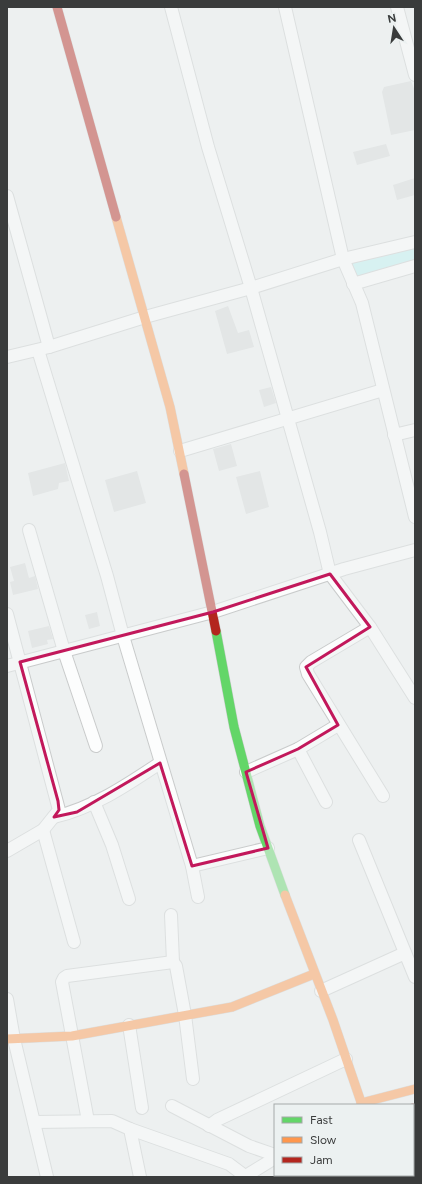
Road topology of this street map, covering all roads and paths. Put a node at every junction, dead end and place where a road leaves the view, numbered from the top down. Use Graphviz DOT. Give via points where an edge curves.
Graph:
graph roads {
  1 [pos="57,7"];
  2 [pos="171,7"];
  3 [pos="285,7"];
  4 [pos="397,7"];
  5 [pos="415,75"];
  6 [pos="7,196"];
  7 [pos="415,242"];
  8 [pos="342,259"];
  9 [pos="415,266"];
  10 [pos="353,284"];
  11 [pos="251,288"];
  12 [pos="145,317"];
  13 [pos="43,349"];
  14 [pos="7,358"];
  15 [pos="383,390"];
  16 [pos="288,419"];
  17 [pos="415,430"];
  18 [pos="394,435"];
  19 [pos="180,451"];
  20 [pos="415,517"];
  21 [pos="29,530"];
  22 [pos="415,550"];
  23 [pos="330,574"];
  24 [pos="213,612"];
  25 [pos="7,614"];
  26 [pos="370,627"];
  27 [pos="123,636"];
  28 [pos="64,651"];
  29 [pos="20,662"];
  30 [pos="7,666"];
  31 [pos="410,680"];
  32 [pos="415,698"];
  33 [pos="338,725"];
  34 [pos="96,746"];
  35 [pos="298,749"];
  36 [pos="160,763"];
  37 [pos="246,772"];
  38 [pos="382,796"];
  39 [pos="94,802"];
  40 [pos="326,802"];
  41 [pos="54,817"];
  42 [pos="44,830"];
  43 [pos="358,840"];
  44 [pos="268,848"];
  45 [pos="7,851"];
  46 [pos="192,866"];
  47 [pos="198,897"];
  48 [pos="129,899"];
  49 [pos="170,915"];
  50 [pos="74,942"];
  51 [pos="405,953"];
  52 [pos="173,962"];
  53 [pos="314,974"];
  54 [pos="415,977"];
  55 [pos="321,991"];
  56 [pos="7,1000"];
  57 [pos="185,1015"];
  58 [pos="129,1025"];
  59 [pos="72,1036"];
  60 [pos="10,1039"];
  61 [pos="346,1059"];
  62 [pos="193,1080"];
  63 [pos="415,1089"];
  64 [pos="361,1104"];
  65 [pos="172,1106"];
  66 [pos="142,1108"];
  67 [pos="88,1121"];
  68 [pos="34,1122"];
  69 [pos="209,1126"];
  70 [pos="130,1129"];
  71 [pos="274,1157"];
  72 [pos="274,1158"];
  73 [pos="47,1177"];
  74 [pos="140,1177"];
  75 [pos="244,1177"];
  1 -- 12 [label="street"];
  2 -- 11 [label="street" via="208,147"];
  3 -- 8 [label="street"];
  4 -- 5 [label="street"];
  6 -- 13 [label="street"];
  7 -- 8 [label="street"];
  8 -- 10 [label="street"];
  8 -- 11 [label="street"];
  9 -- 10 [label="street"];
  10 -- 15 [label="street" via="362,303"];
  11 -- 12 [label="street"];
  11 -- 16 [label="street"];
  12 -- 13 [label="street"];
  12 -- 19 [label="street"];
  13 -- 14 [label="street"];
  13 -- 27 [label="street"];
  15 -- 16 [label="street"];
  15 -- 18 [label="street"];
  16 -- 19 [label="street"];
  16 -- 23 [label="street"];
  17 -- 18 [label="street"];
  18 -- 20 [label="street"];
  19 -- 24 [label="street"];
  21 -- 28 [label="street"];
  22 -- 23 [label="street"];
  23 -- 24 [label="street"];
  23 -- 26 [label="street"];
  24 -- 27 [label="street"];
  24 -- 37 [label="street" via="234,726"];
  25 -- 29 [label="street"];
  26 -- 31 [label="street"];
  26 -- 33 [label="street" via="306,667"];
  27 -- 28 [label="street"];
  27 -- 36 [label="street"];
  28 -- 29 [label="street"];
  28 -- 34 [label="street"];
  29 -- 30 [label="street"];
  29 -- 41 [label="street" via="58,801 59,810"];
  31 -- 32 [label="street"];
  33 -- 35 [label="street"];
  33 -- 38 [label="street"];
  35 -- 37 [label="street"];
  35 -- 40 [label="street"];
  36 -- 39 [label="street"];
  36 -- 46 [label="street"];
  37 -- 44 [label="street"];
  39 -- 41 [label="street" via="77,812"];
  39 -- 48 [label="street" via="112,845"];
  41 -- 42 [label="street"];
  42 -- 45 [label="street"];
  42 -- 50 [label="street"];
  43 -- 51 [label="street"];
  44 -- 46 [label="street"];
  44 -- 53 [label="street"];
  46 -- 47 [label="street"];
  49 -- 52 [label="street"];
  51 -- 54 [label="street"];
  51 -- 55 [label="street"];
  52 -- 57 [label="street" via="176,966"];
  52 -- 59 [label="street" via="64,978 62,982"];
  53 -- 55 [label="street"];
  53 -- 57 [label="street" via="232,1007"];
  55 -- 61 [label="street"];
  56 -- 60 [label="street"];
  57 -- 58 [label="street"];
  57 -- 62 [label="street"];
  58 -- 59 [label="street"];
  58 -- 66 [label="street"];
  59 -- 60 [label="street"];
  59 -- 67 [label="street"];
  60 -- 68 [label="street"];
  61 -- 64 [label="street"];
  61 -- 69 [label="street"];
  63 -- 64 [label="street"];
  65 -- 69 [label="street"];
  67 -- 68 [label="street"];
  67 -- 70 [label="street" via="112,1121"];
  68 -- 73 [label="street"];
  69 -- 71 [label="street"];
  70 -- 74 [label="street"];
  70 -- 75 [label="street" via="229,1164"];
  72 -- 75 [label="street"];
}
